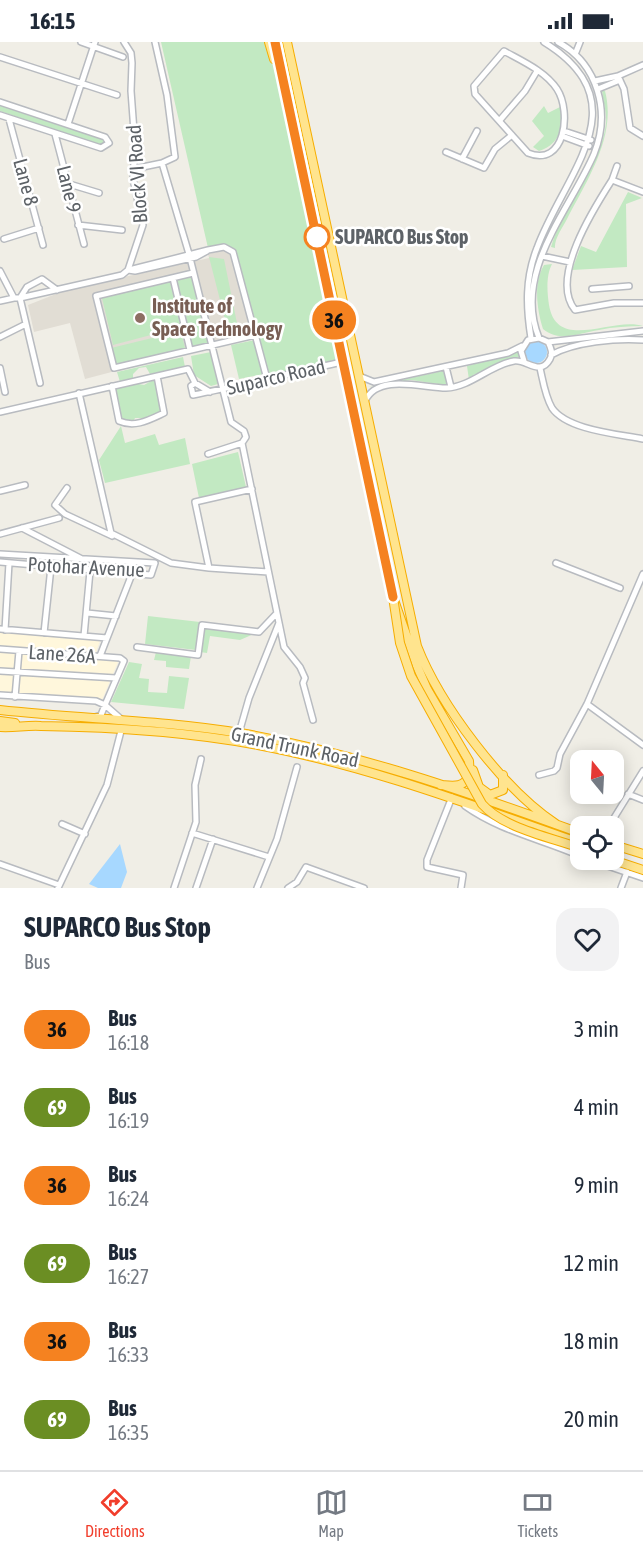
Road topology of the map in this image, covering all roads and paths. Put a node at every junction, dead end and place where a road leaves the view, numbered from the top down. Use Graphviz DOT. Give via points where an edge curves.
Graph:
graph roads {
  1 [pos="81,42"];
  2 [pos="124,42"];
  3 [pos="155,42"];
  4 [pos="269,42"];
  5 [pos="275,42"];
  6 [pos="287,42"];
  7 [pos="544,42"];
  8 [pos="558,42"];
  9 [pos="580,42"];
  10 [pos="95,44"];
  11 [pos="576,52"];
  12 [pos="0,57"];
  13 [pos="123,57"];
  14 [pos="643,65"];
  15 [pos="537,71"];
  16 [pos="619,78"];
  17 [pos="595,81"];
  18 [pos="82,84"];
  19 [pos="598,88"];
  20 [pos="117,96"];
  21 [pos="0,102"];
  22 [pos="290,111"];
  23 [pos="0,116"];
  24 [pos="9,119"];
  25 [pos="500,120"];
  26 [pos="68,124"];
  27 [pos="477,131"];
  28 [pos="55,134"];
  29 [pos="563,134"];
  30 [pos="512,135"];
  31 [pos="643,136"];
  32 [pos="590,143"];
  33 [pos="446,152"];
  34 [pos="462,159"];
  35 [pos="162,163"];
  36 [pos="617,166"];
  37 [pos="133,169"];
  38 [pos="612,180"];
  39 [pos="66,183"];
  40 [pos="643,192"];
  41 [pos="99,193"];
  42 [pos="563,204"];
  43 [pos="78,225"];
  44 [pos="39,228"];
  45 [pos="122,230"];
  46 [pos="4,239"];
  47 [pos="44,244"];
  48 [pos="84,244"];
  49 [pos="190,256"];
  50 [pos="542,256"];
  51 [pos="570,262"];
  52 [pos="0,270"];
  53 [pos="130,270"];
  54 [pos="193,273"];
  55 [pos="173,278"];
  56 [pos="629,286"];
  57 [pos="613,288"];
  58 [pos="592,289"];
  59 [pos="57,290"];
  60 [pos="17,298"];
  61 [pos="0,301"];
  62 [pos="614,303"];
  63 [pos="643,303"];
  64 [pos="26,324"];
  65 [pos="643,331"];
  66 [pos="256,335"];
  67 [pos="0,337"];
  68 [pos="531,338"];
  69 [pos="539,338"];
  70 [pos="643,340"];
  71 [pos="548,342"];
  72 [pos="211,346"];
  73 [pos="522,346"];
  74 [pos="190,350"];
  75 [pos="551,355"];
  76 [pos="524,361"];
  77 [pos="342,362"];
  78 [pos="446,367"];
  79 [pos="0,368"];
  80 [pos="540,368"];
  81 [pos="157,376"];
  82 [pos="360,376"];
  83 [pos="267,379"];
  84 [pos="195,382"];
  85 [pos="40,384"];
  86 [pos="112,386"];
  87 [pos="451,387"];
  88 [pos="221,389"];
  89 [pos="5,392"];
  90 [pos="210,392"];
  91 [pos="79,393"];
  92 [pos="365,401"];
  93 [pos="0,412"];
  94 [pos="643,439"];
  95 [pos="242,443"];
  96 [pos="208,454"];
  97 [pos="25,485"];
  98 [pos="67,488"];
  99 [pos="252,489"];
  100 [pos="0,491"];
  101 [pos="59,518"];
  102 [pos="22,528"];
  103 [pos="0,534"];
  104 [pos="114,537"];
  105 [pos="0,554"];
  106 [pos="85,561"];
  107 [pos="0,562"];
  108 [pos="9,563"];
  109 [pos="556,563"];
  110 [pos="51,567"];
  111 [pos="209,568"];
  112 [pos="90,571"];
  113 [pos="268,572"];
  114 [pos="132,574"];
  115 [pos="643,574"];
  116 [pos="620,588"];
  117 [pos="393,597"];
  118 [pos="87,613"];
  119 [pos="277,613"];
  120 [pos="116,616"];
  121 [pos="279,623"];
  122 [pos="2,630"];
  123 [pos="44,633"];
  124 [pos="84,636"];
  125 [pos="107,638"];
  126 [pos="137,647"];
  127 [pos="0,649"];
  128 [pos="19,651"];
  129 [pos="100,656"];
  130 [pos="0,671"];
  131 [pos="18,672"];
  132 [pos="116,678"];
  133 [pos="0,695"];
  134 [pos="15,697"];
  135 [pos="587,704"];
  136 [pos="105,705"];
  137 [pos="0,711"];
  138 [pos="92,719"];
  139 [pos="313,720"];
  140 [pos="0,721"];
  141 [pos="40,725"];
  142 [pos="123,726"];
  143 [pos="0,727"];
  144 [pos="239,733"];
  145 [pos="643,745"];
  146 [pos="201,759"];
  147 [pos="469,761"];
  148 [pos="297,767"];
  149 [pos="643,771"];
  150 [pos="503,775"];
  151 [pos="539,775"];
  152 [pos="441,785"];
  153 [pos="628,794"];
  154 [pos="453,797"];
  155 [pos="643,800"];
  156 [pos="615,816"];
  157 [pos="62,824"];
  158 [pos="556,824"];
  159 [pos="570,829"];
  160 [pos="192,833"];
  161 [pos="85,834"];
  162 [pos="213,839"];
  163 [pos="570,839"];
  164 [pos="570,845"];
  165 [pos="624,848"];
  166 [pos="570,852"];
  167 [pos="642,852"];
  168 [pos="269,857"];
  169 [pos="624,857"];
  170 [pos="0,864"];
  171 [pos="624,864"];
  172 [pos="643,864"];
  173 [pos="621,870"];
  174 [pos="643,870"];
  175 [pos="627,872"];
  176 [pos="643,878"];
  177 [pos="59,886"];
  178 [pos="174,888"];
  179 [pos="196,888"];
  180 [pos="257,888"];
  181 [pos="288,888"];
  182 [pos="364,888"];
  183 [pos="460,888"];
  184 [pos="621,888"];
  1 -- 10 [label="street"];
  2 -- 37 [label="street, Block VI Road" via="132,63"];
  3 -- 35 [label="street, Block VI Road" via="175,157"];
  4 -- 22 [label="highway"];
  5 -- 22 [label="highway"];
  6 -- 82 [label="highway"];
  7 -- 32 [label="street" via="568,58 589,89 594,118"];
  8 -- 11 [label="street"];
  9 -- 11 [label="street"];
  10 -- 13 [label="street"];
  10 -- 18 [label="street"];
  11 -- 17 [label="street"];
  12 -- 18 [label="street"];
  14 -- 16 [label="street"];
  15 -- 25 [label="street"];
  15 -- 25 [label="street" via="504,51 481,75 474,86 475,94"];
  15 -- 29 [label="street" via="559,91 565,112"];
  16 -- 17 [label="street"];
  16 -- 19 [label="street"];
  16 -- 31 [label="street" via="630,129"];
  17 -- 19 [label="street"];
  18 -- 20 [label="street"];
  18 -- 26 [label="street"];
  19 -- 42 [label="street" via="599,139"];
  21 -- 26 [label="street"];
  22 -- 77 [label="highway"];
  23 -- 24 [label="street"];
  24 -- 28 [label="street"];
  24 -- 44 [label="street, Lane 8"];
  25 -- 30 [label="street"];
  26 -- 28 [label="street" via="105,137 108,146 101,148"];
  27 -- 34 [label="street"];
  28 -- 39 [label="street, Lane 9"];
  29 -- 30 [label="street" via="554,151 537,156 528,153"];
  29 -- 32 [label="street"];
  30 -- 34 [label="street" via="495,149 484,168"];
  32 -- 42 [label="street"];
  33 -- 34 [label="street"];
  35 -- 37 [label="street"];
  35 -- 49 [label="street, Block VI Road"];
  36 -- 38 [label="street"];
  37 -- 53 [label="street, Block VI Road" via="143,225"];
  38 -- 40 [label="street"];
  38 -- 51 [label="street"];
  39 -- 41 [label="street"];
  39 -- 43 [label="street, Lane 9"];
  42 -- 50 [label="street"];
  42 -- 68 [label="street" via="537,246 528,276 526,307"];
  43 -- 45 [label="street"];
  43 -- 48 [label="street, Lane 9"];
  44 -- 46 [label="street"];
  44 -- 47 [label="street, Lane 8"];
  49 -- 53 [label="street"];
  49 -- 54 [label="street, Block VI Road"];
  49 -- 66 [label="street" via="224,247 233,252"];
  50 -- 51 [label="street"];
  50 -- 69 [label="street" via="535,277 532,316"];
  51 -- 62 [label="street" via="569,294 575,310"];
  52 -- 60 [label="street"];
  53 -- 59 [label="street"];
  54 -- 55 [label="street"];
  54 -- 72 [label="street, Block VI Road"];
  55 -- 74 [label="street"];
  55 -- 74 [label="street" via="96,296 114,368"];
  56 -- 57 [label="street"];
  57 -- 58 [label="street"];
  57 -- 62 [label="street"];
  59 -- 60 [label="street"];
  59 -- 60 [label="street" via="42,279"];
  60 -- 61 [label="street"];
  60 -- 64 [label="street"];
  62 -- 63 [label="street"];
  64 -- 67 [label="street"];
  64 -- 85 [label="street"];
  65 -- 71 [label="street"];
  66 -- 72 [label="street"];
  66 -- 83 [label="street"];
  68 -- 69 [label="street"];
  68 -- 73 [label="street"];
  69 -- 71 [label="street"];
  70 -- 75 [label="street" via="603,342"];
  71 -- 75 [label="street"];
  72 -- 74 [label="street"];
  72 -- 88 [label="street, Block VI Road"];
  73 -- 76 [label="street"];
  73 -- 78 [label="street" via="508,353"];
  75 -- 80 [label="street"];
  76 -- 80 [label="street"];
  76 -- 87 [label="street" via="511,362"];
  77 -- 83 [label="street, Suparco Road"];
  77 -- 117 [label="highway"];
  78 -- 82 [label="street" via="374,382"];
  78 -- 87 [label="street"];
  79 -- 89 [label="street"];
  80 -- 94 [label="street" via="548,400 562,417 577,425"];
  81 -- 84 [label="street" via="188,369"];
  81 -- 86 [label="street"];
  81 -- 86 [label="street" via="164,412 141,424 119,421"];
  82 -- 92 [label="highway"];
  83 -- 88 [label="street, Suparco Road"];
  84 -- 90 [label="street, Suparco Road"];
  84 -- 90 [label="street, Suparco Road" via="191,386 193,396"];
  86 -- 91 [label="street"];
  87 -- 92 [label="street" via="404,383 374,390"];
  88 -- 90 [label="street, Suparco Road"];
  88 -- 95 [label="street, Block VI Road" via="231,422 244,431"];
  91 -- 93 [label="street"];
  91 -- 104 [label="street"];
  92 -- 150 [label="highway" via="417,646 438,692"];
  95 -- 96 [label="street"];
  95 -- 99 [label="street"];
  97 -- 100 [label="street"];
  98 -- 104 [label="street" via="55,506"];
  99 -- 111 [label="street" via="195,502"];
  99 -- 113 [label="street"];
  101 -- 102 [label="street"];
  102 -- 103 [label="street"];
  102 -- 106 [label="street"];
  104 -- 111 [label="street" via="171,563"];
  105 -- 106 [label="street, Potohar Avenue"];
  106 -- 114 [label="street, Potohar Avenue" via="155,563 151,575"];
  107 -- 108 [label="street, Potohar Avenue"];
  108 -- 110 [label="street, Potohar Avenue"];
  108 -- 122 [label="street"];
  109 -- 116 [label="street"];
  110 -- 112 [label="street, Potohar Avenue"];
  110 -- 123 [label="street"];
  111 -- 113 [label="street"];
  112 -- 114 [label="street, Potohar Avenue"];
  112 -- 118 [label="street"];
  113 -- 119 [label="street"];
  114 -- 120 [label="street"];
  115 -- 135 [label="street"];
  117 -- 147 [label="highway" via="427,688"];
  117 -- 164 [label="highway, bridge" via="400,643 411,676 482,804 492,816 505,822"];
  118 -- 120 [label="street"];
  118 -- 124 [label="street"];
  119 -- 121 [label="street"];
  119 -- 126 [label="street" via="258,632 202,625 198,655"];
  120 -- 125 [label="street"];
  121 -- 139 [label="street" via="284,647 305,678"];
  121 -- 144 [label="street"];
  122 -- 123 [label="street"];
  123 -- 124 [label="street"];
  124 -- 125 [label="street"];
  125 -- 129 [label="street"];
  127 -- 128 [label="street, Lane 26A"];
  128 -- 129 [label="street, Lane 26A"];
  128 -- 131 [label="street"];
  129 -- 132 [label="street, Lane 26A" via="124,661"];
  130 -- 131 [label="street"];
  131 -- 132 [label="street"];
  131 -- 134 [label="street"];
  132 -- 136 [label="street"];
  133 -- 134 [label="street"];
  134 -- 136 [label="street" via="96,701"];
  135 -- 145 [label="street"];
  135 -- 151 [label="street" via="560,754 556,770"];
  136 -- 138 [label="street" via="101,715"];
  136 -- 142 [label="street"];
  137 -- 138 [label="highway, Grand Trunk Road"];
  138 -- 142 [label="highway, Grand Trunk Road"];
  140 -- 141 [label="highway"];
  141 -- 142 [label="highway, Grand Trunk Road"];
  141 -- 143 [label="highway, Grand Trunk Road"];
  142 -- 144 [label="highway, Grand Trunk Road"];
  142 -- 154 [label="highway, Grand Trunk Road" via="282,750"];
  142 -- 161 [label="street" via="107,785"];
  144 -- 152 [label="highway, Grand Trunk Road" via="309,747"];
  146 -- 160 [label="street"];
  147 -- 150 [label="highway" via="485,793 500,793 505,786"];
  147 -- 152 [label="highway" via="470,776 466,782 460,786"];
  148 -- 168 [label="street"];
  149 -- 153 [label="street"];
  150 -- 158 [label="highway" via="522,798"];
  152 -- 158 [label="highway, Grand Trunk Road"];
  153 -- 155 [label="street"];
  153 -- 156 [label="street"];
  154 -- 163 [label="highway, Grand Trunk Road"];
  154 -- 166 [label="street" via="484,819"];
  154 -- 183 [label="street" via="427,867 463,875"];
  157 -- 161 [label="street"];
  158 -- 159 [label="highway, Grand Trunk Road"];
  160 -- 162 [label="street"];
  160 -- 178 [label="street"];
  161 -- 177 [label="street"];
  162 -- 168 [label="street"];
  162 -- 179 [label="street"];
  165 -- 167 [label="highway"];
  168 -- 180 [label="street"];
  169 -- 172 [label="highway"];
  170 -- 177 [label="street"];
  171 -- 174 [label="highway"];
  173 -- 175 [label="street"];
  175 -- 176 [label="street"];
  175 -- 184 [label="street"];
  181 -- 182 [label="street" via="306,867"];
}
